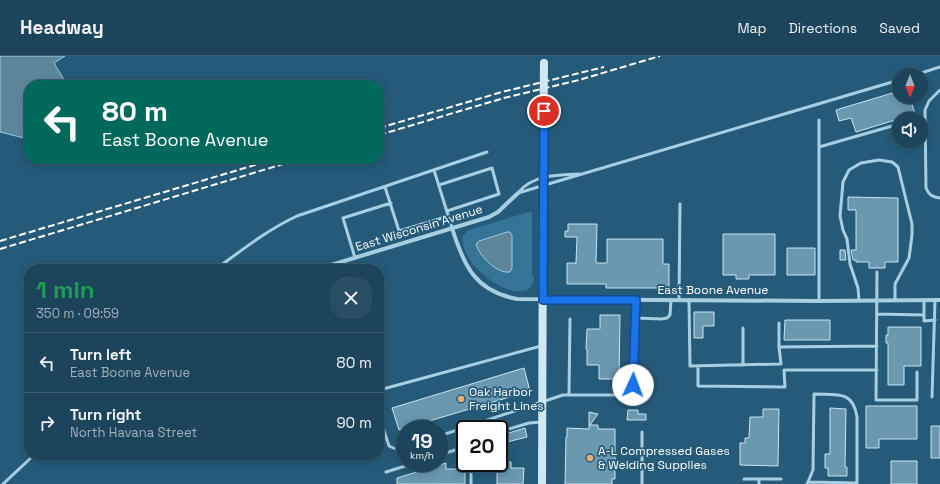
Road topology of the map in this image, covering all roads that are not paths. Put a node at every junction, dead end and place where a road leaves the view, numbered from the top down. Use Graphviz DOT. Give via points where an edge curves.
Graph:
graph roads {
  1 [pos="544,56"];
  2 [pos="940,67"];
  3 [pos="928,71"];
  4 [pos="892,82"];
  5 [pos="940,90"];
  6 [pos="819,120"];
  7 [pos="892,126"];
  8 [pos="819,147"];
  9 [pos="487,152"];
  10 [pos="434,170"];
  11 [pos="590,172"];
  12 [pos="439,185"];
  13 [pos="386,187"];
  14 [pos="518,193"];
  15 [pos="940,198"];
  16 [pos="391,203"];
  17 [pos="680,204"];
  18 [pos="447,210"];
  19 [pos="449,216"];
  20 [pos="452,228"];
  21 [pos="356,258"];
  22 [pos="223,264"];
  23 [pos="335,264"];
  24 [pos="877,272"];
  25 [pos="543,300"];
  26 [pos="636,300"];
  27 [pos="671,300"];
  28 [pos="679,300"];
  29 [pos="689,300"];
  30 [pos="819,300"];
  31 [pos="859,300"];
  32 [pos="877,300"];
  33 [pos="895,300"];
  34 [pos="924,300"];
  35 [pos="935,300"];
  36 [pos="940,300"];
  37 [pos="877,314"];
  38 [pos="924,315"];
  39 [pos="636,318"];
  40 [pos="570,319"];
  41 [pos="934,320"];
  42 [pos="779,323"];
  43 [pos="744,328"];
  44 [pos="542,346"];
  45 [pos="877,346"];
  46 [pos="778,347"];
  47 [pos="781,364"];
  48 [pos="743,365"];
  49 [pos="698,366"];
  50 [pos="784,370"];
  51 [pos="877,370"];
  52 [pos="917,372"];
  53 [pos="384,389"];
  54 [pos="569,394"];
  55 [pos="932,397"];
  56 [pos="542,401"];
  57 [pos="542,422"];
  58 [pos="508,429"];
  59 [pos="384,430"];
  60 [pos="642,432"];
  61 [pos="448,433"];
  62 [pos="396,449"];
  63 [pos="29,460"];
  64 [pos="396,469"];
  65 [pos="386,472"];
  66 [pos="471,472"];
  67 [pos="744,478"];
  68 [pos="759,479"];
  69 [pos="781,479"];
  70 [pos="807,483"];
  71 [pos="3,484"];
  72 [pos="471,484"];
  73 [pos="542,484"];
  74 [pos="642,484"];
  75 [pos="759,484"];
  1 -- 25 [label="street, bridge"];
  2 -- 3 [label="lane"];
  4 -- 11 [label="lane"];
  5 -- 15 [label="lane" via="929,101 925,110 926,188 932,197"];
  6 -- 8 [label="lane"];
  7 -- 8 [label="lane"];
  8 -- 30 [label="lane"];
  9 -- 10 [label="lane"];
  10 -- 12 [label="lane"];
  10 -- 13 [label="lane"];
  11 -- 14 [label="lane"];
  11 -- 14 [label="lane" via="549,176 527,184"];
  12 -- 18 [label="lane"];
  12 -- 18 [label="lane" via="492,168 499,194"];
  13 -- 16 [label="lane"];
  13 -- 22 [label="lane" via="280,224"];
  14 -- 20 [label="street, East Wisconsin Avenue" via="494,215"];
  16 -- 19 [label="lane" via="399,231"];
  16 -- 21 [label="lane" via="343,218"];
  17 -- 28 [label="lane"];
  18 -- 19 [label="lane"];
  19 -- 20 [label="lane"];
  20 -- 21 [label="street, East Wisconsin Avenue"];
  20 -- 25 [label="street, East Boone Avenue" via="467,266 484,285 510,297"];
  21 -- 23 [label="street, East Wisconsin Avenue"];
  24 -- 32 [label="lane"];
  25 -- 26 [label="street, East Boone Avenue"];
  25 -- 44 [label="street"];
  26 -- 27 [label="street, East Boone Avenue"];
  26 -- 39 [label="lane"];
  27 -- 28 [label="street, East Boone Avenue"];
  27 -- 39 [label="lane" via="670,315 667,318"];
  28 -- 29 [label="street, East Boone Avenue"];
  29 -- 30 [label="street, East Boone Avenue"];
  29 -- 49 [label="lane" via="690,366"];
  30 -- 31 [label="street, East Boone Avenue"];
  31 -- 32 [label="street, East Boone Avenue"];
  31 -- 33 [label="lane" via="840,216 843,182 849,170 860,163 879,160 892,162 898,167 912,224 909,258 895,284"];
  32 -- 33 [label="street, East Boone Avenue"];
  32 -- 37 [label="lane"];
  33 -- 34 [label="street, East Boone Avenue"];
  34 -- 35 [label="street, East Boone Avenue"];
  34 -- 38 [label="lane"];
  35 -- 36 [label="street, East Boone Avenue"];
  35 -- 41 [label="lane"];
  37 -- 38 [label="lane"];
  37 -- 45 [label="lane"];
  38 -- 41 [label="lane" via="924,321"];
  39 -- 54 [label="lane" via="631,391 617,395"];
  40 -- 54 [label="lane"];
  41 -- 55 [label="lane"];
  42 -- 46 [label="lane"];
  43 -- 48 [label="lane"];
  44 -- 53 [label="lane"];
  44 -- 56 [label="street"];
  45 -- 46 [label="lane"];
  45 -- 51 [label="lane"];
  46 -- 47 [label="lane"];
  47 -- 48 [label="lane"];
  47 -- 50 [label="lane"];
  48 -- 49 [label="lane"];
  49 -- 50 [label="lane" via="698,386 785,387"];
  50 -- 51 [label="lane"];
  51 -- 52 [label="lane" via="876,400 917,400"];
  54 -- 56 [label="lane"];
  56 -- 57 [label="street"];
  56 -- 61 [label="lane"];
  57 -- 58 [label="lane"];
  57 -- 73 [label="street"];
  59 -- 62 [label="lane" via="389,446"];
  60 -- 74 [label="lane"];
  63 -- 71 [label="lane"];
  64 -- 65 [label="lane"];
  66 -- 72 [label="lane"];
  67 -- 68 [label="lane"];
  68 -- 69 [label="lane"];
  68 -- 75 [label="lane"];
  70 -- 70 [label="lane" via="813,470 814,394 844,395 856,408 857,483"];
}
